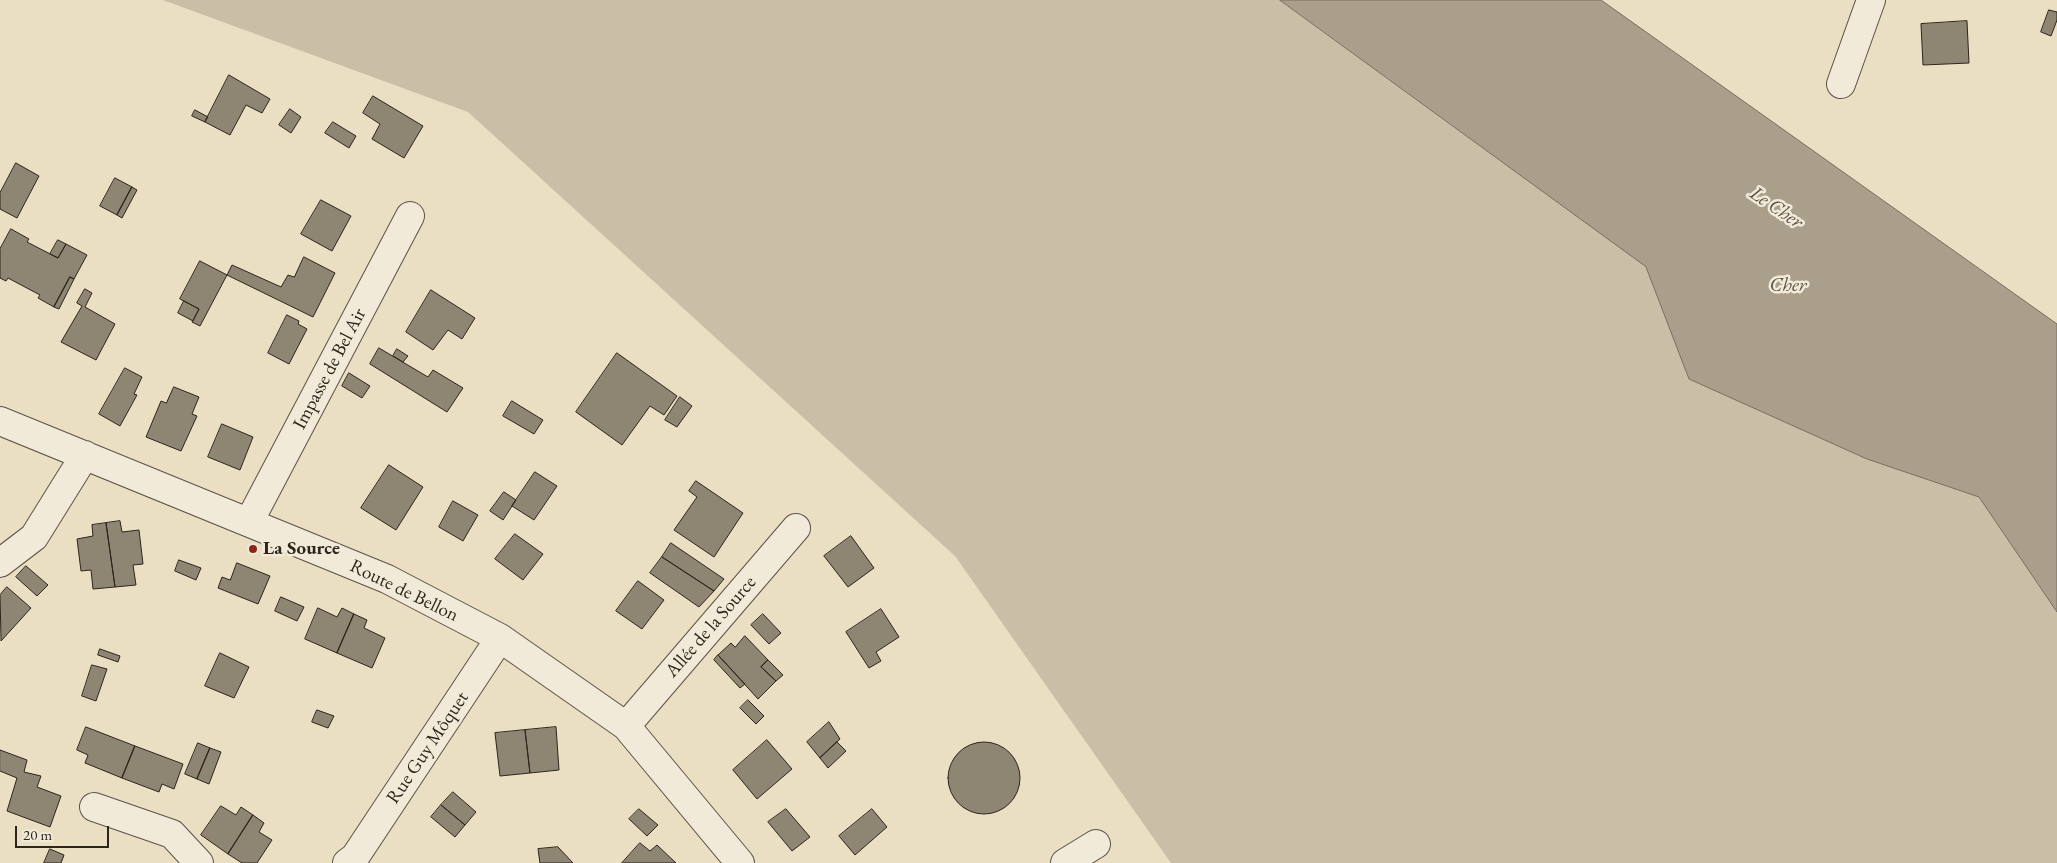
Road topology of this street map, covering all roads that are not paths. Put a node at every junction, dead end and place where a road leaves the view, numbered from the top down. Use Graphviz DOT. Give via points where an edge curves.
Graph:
graph roads {
  1 [pos="1871,0"];
  2 [pos="1841,84"];
  3 [pos="410,216"];
  4 [pos="0,420"];
  5 [pos="85,454"];
  6 [pos="249,522"];
  7 [pos="796,528"];
  8 [pos="0,563"];
  9 [pos="500,638"];
  10 [pos="626,726"];
  11 [pos="94,807"];
  12 [pos="1096,844"];
  13 [pos="354,861"];
  14 [pos="199,863"];
  15 [pos="740,863"];
  16 [pos="1065,863"];
  1 -- 2 [label="street"];
  3 -- 6 [label="street, Impasse de Bel Air"];
  4 -- 5 [label="street, Route de Bellon"];
  5 -- 6 [label="street, Route de Bellon"];
  5 -- 8 [label="street" via="34,537"];
  6 -- 9 [label="street, Route de Bellon" via="387,579"];
  7 -- 10 [label="street, Allée de la Source"];
  9 -- 10 [label="street, Route de Bellon"];
  9 -- 13 [label="street, Rue Guy Môquet"];
  10 -- 15 [label="street, Route de Bellon"];
  11 -- 14 [label="street" via="172,834"];
  12 -- 16 [label="street"];
}
